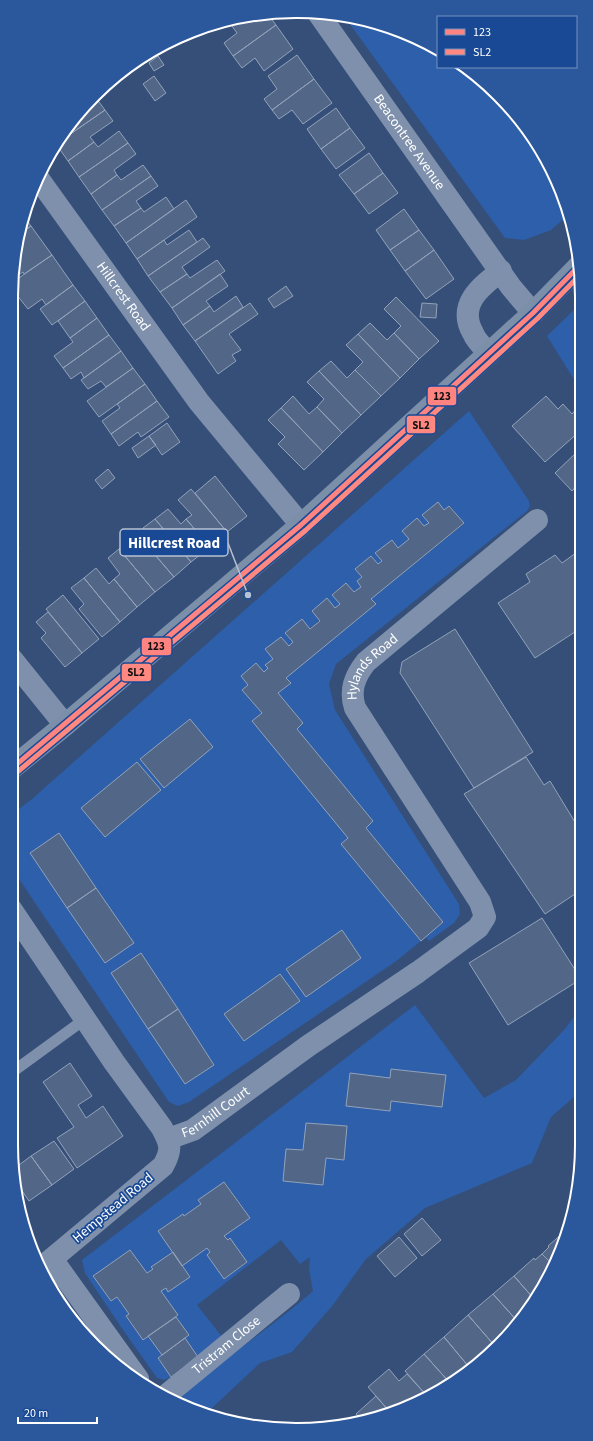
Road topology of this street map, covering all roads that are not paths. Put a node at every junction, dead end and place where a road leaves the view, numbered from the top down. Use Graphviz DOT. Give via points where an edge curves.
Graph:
graph roads {
  1 [pos="323,19"];
  2 [pos="42,184"];
  3 [pos="501,271"];
  4 [pos="574,272"];
  5 [pos="533,313"];
  6 [pos="489,353"];
  7 [pos="537,520"];
  8 [pos="302,525"];
  9 [pos="18,667"];
  10 [pos="66,726"];
  11 [pos="18,764"];
  12 [pos="485,917"];
  13 [pos="18,919"];
  14 [pos="85,1019"];
  15 [pos="18,1068"];
  16 [pos="168,1139"];
  17 [pos="46,1264"];
  18 [pos="289,1294"];
  19 [pos="126,1365"];
  20 [pos="170,1392"];
  1 -- 3 [label="street, Beacontree Avenue"];
  2 -- 8 [label="street, Hillcrest Road" via="199,402"];
  3 -- 5 [label="street, Beacontree Avenue"];
  3 -- 6 [label="street" via="474,294 469,307 468,321 473,335"];
  4 -- 5 [label="main road"];
  5 -- 6 [label="main road"];
  6 -- 8 [label="main road"];
  7 -- 12 [label="street, Hylands Road" via="366,662 352,691 356,708 480,902"];
  8 -- 10 [label="main road"];
  9 -- 10 [label="street"];
  10 -- 11 [label="main road"];
  12 -- 16 [label="street, Fernhill Court" via="478,928 418,972 308,1046 193,1130"];
  13 -- 14 [label="street, Fernhill Court"];
  14 -- 15 [label="lane"];
  14 -- 16 [label="street, Fernhill Court"];
  16 -- 17 [label="street, Hempstead Road" via="170,1154 163,1166"];
  17 -- 19 [label="street"];
  18 -- 20 [label="street, Tristram Close"];
}
